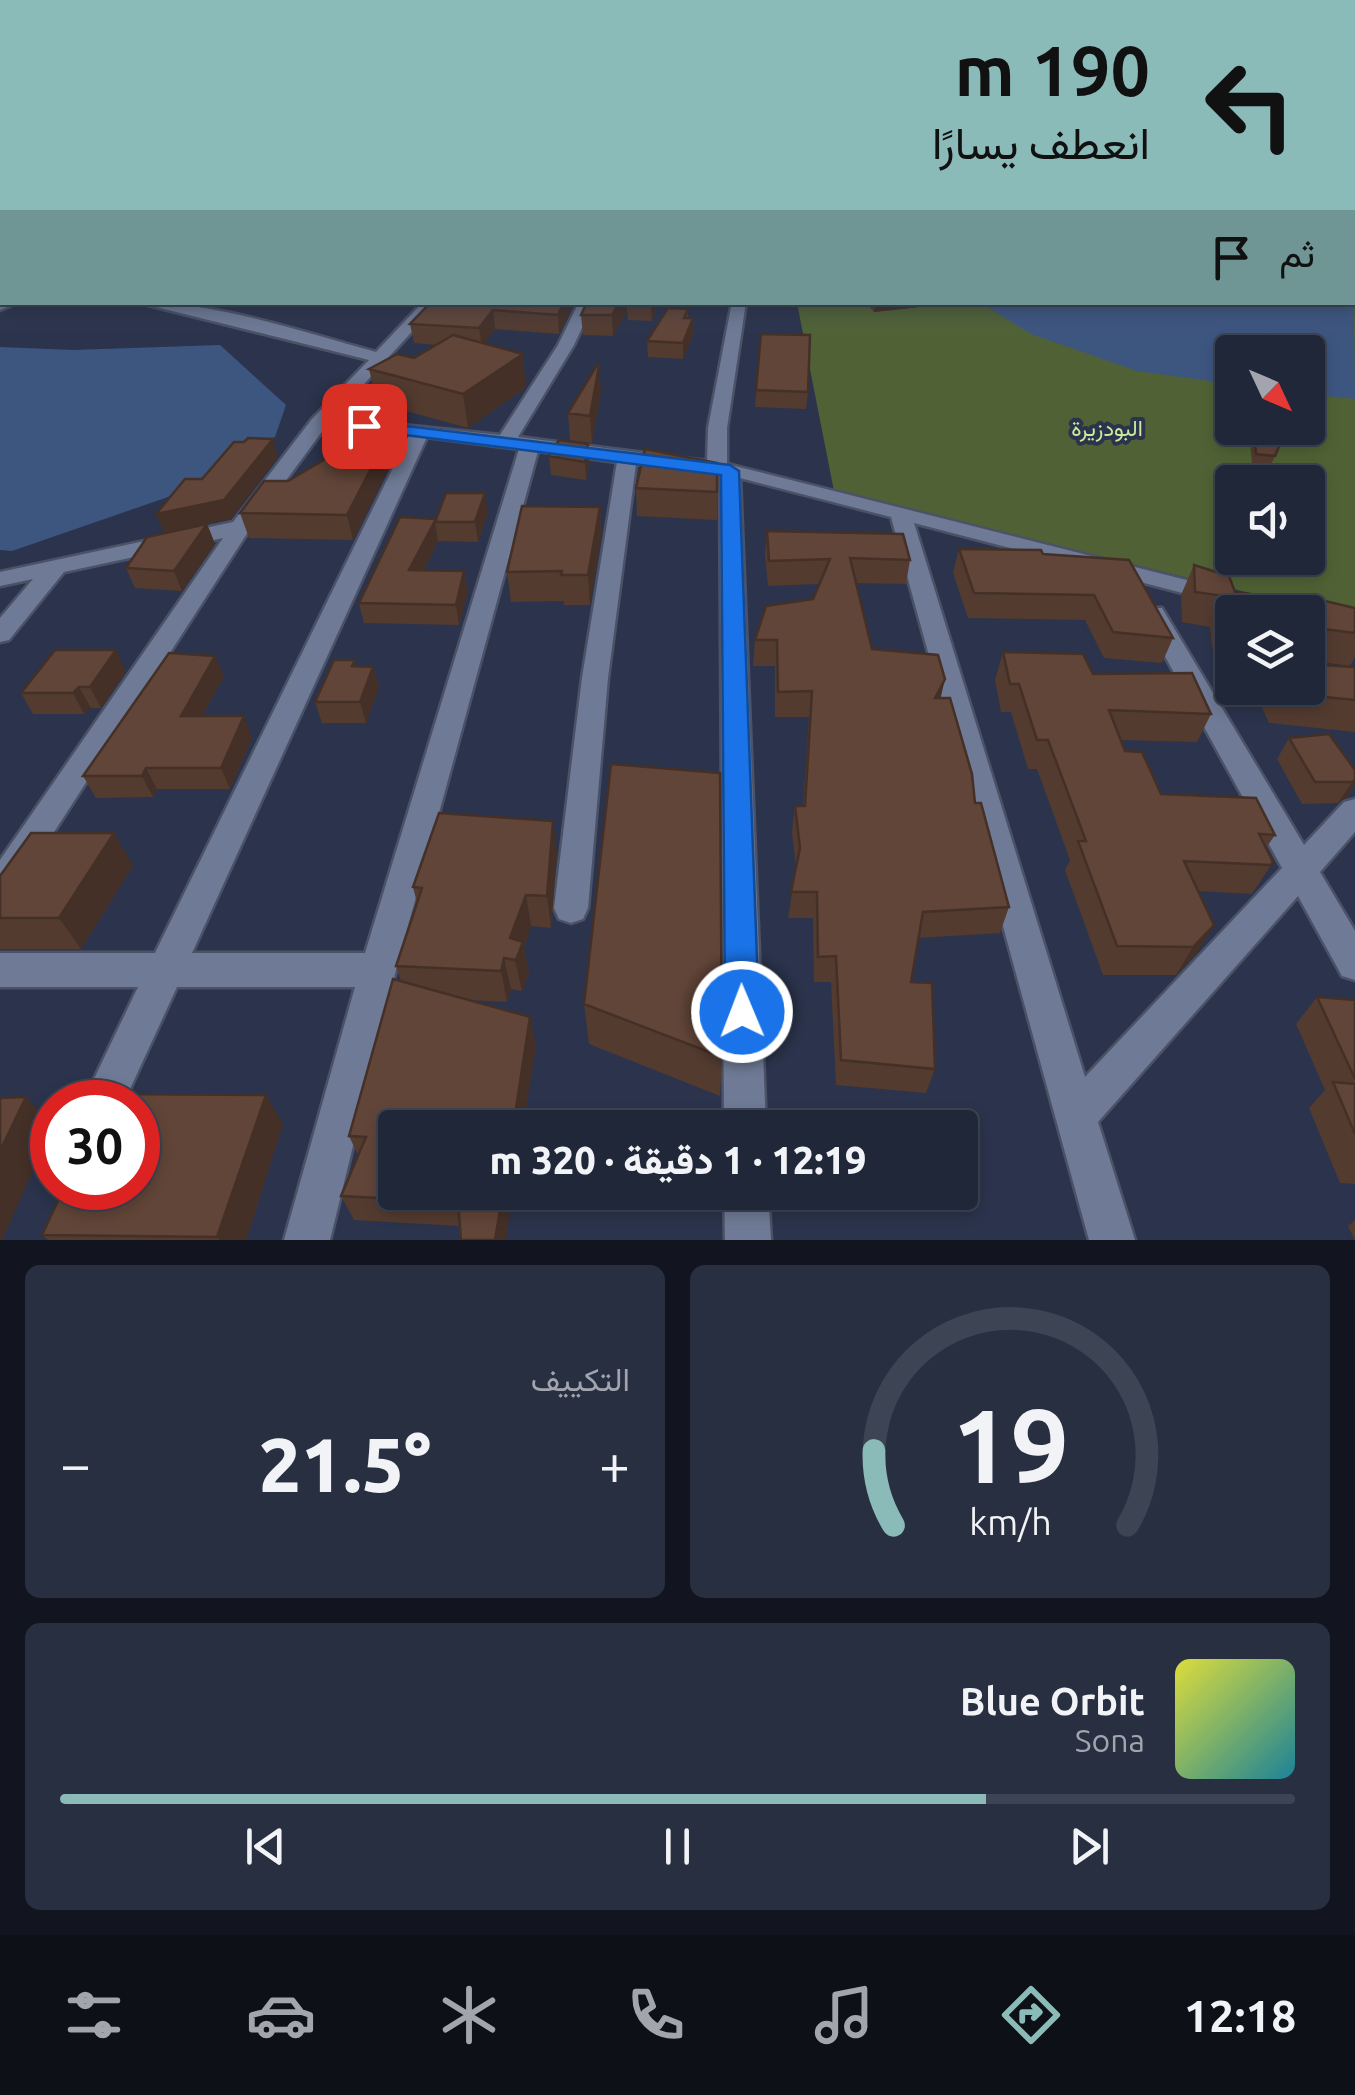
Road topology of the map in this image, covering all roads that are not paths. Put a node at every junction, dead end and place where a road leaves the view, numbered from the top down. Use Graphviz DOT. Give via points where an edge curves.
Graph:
graph roads {
  1 [pos="159,305"];
  2 [pos="429,305"];
  3 [pos="586,305"];
  4 [pos="739,305"];
  5 [pos="381,358"];
  6 [pos="319,423"];
  7 [pos="421,430"];
  8 [pos="517,443"];
  9 [pos="627,460"];
  10 [pos="723,470"];
  11 [pos="901,514"];
  12 [pos="241,528"];
  13 [pos="56,568"];
  14 [pos="1131,574"];
  15 [pos="0,579"];
  16 [pos="1217,595"];
  17 [pos="0,634"];
  18 [pos="1355,811"];
  19 [pos="9,854"];
  20 [pos="1300,870"];
  21 [pos="0,887"];
  22 [pos="571,908"];
  23 [pos="1355,964"];
  24 [pos="165,968"];
  25 [pos="0,970"];
  26 [pos="378,970"];
  27 [pos="114,1080"];
  28 [pos="744,1110"];
  29 [pos="1077,1115"];
  30 [pos="747,1210"];
  31 [pos="307,1240"];
  32 [pos="748,1240"];
  33 [pos="1112,1240"];
  1 -- 5 [label="street"];
  2 -- 5 [label="street"];
  3 -- 8 [label="street"];
  4 -- 10 [label="street" via="714,446"];
  5 -- 6 [label="street"];
  6 -- 7 [label="street"];
  6 -- 12 [label="street"];
  7 -- 8 [label="street"];
  7 -- 24 [label="street"];
  8 -- 9 [label="street"];
  8 -- 26 [label="street" via="438,773"];
  9 -- 10 [label="street"];
  9 -- 22 [label="street"];
  10 -- 11 [label="street"];
  10 -- 28 [label="street"];
  11 -- 14 [label="street"];
  11 -- 29 [label="street"];
  12 -- 13 [label="street"];
  12 -- 19 [label="street"];
  13 -- 15 [label="street"];
  13 -- 17 [label="street"];
  14 -- 16 [label="street"];
  14 -- 20 [label="street"];
  18 -- 20 [label="street"];
  19 -- 21 [label="street"];
  20 -- 23 [label="street"];
  20 -- 29 [label="street"];
  24 -- 25 [label="street"];
  24 -- 26 [label="street"];
  24 -- 27 [label="street"];
  26 -- 31 [label="street"];
  29 -- 33 [label="street"];
  30 -- 32 [label="street"];
}
